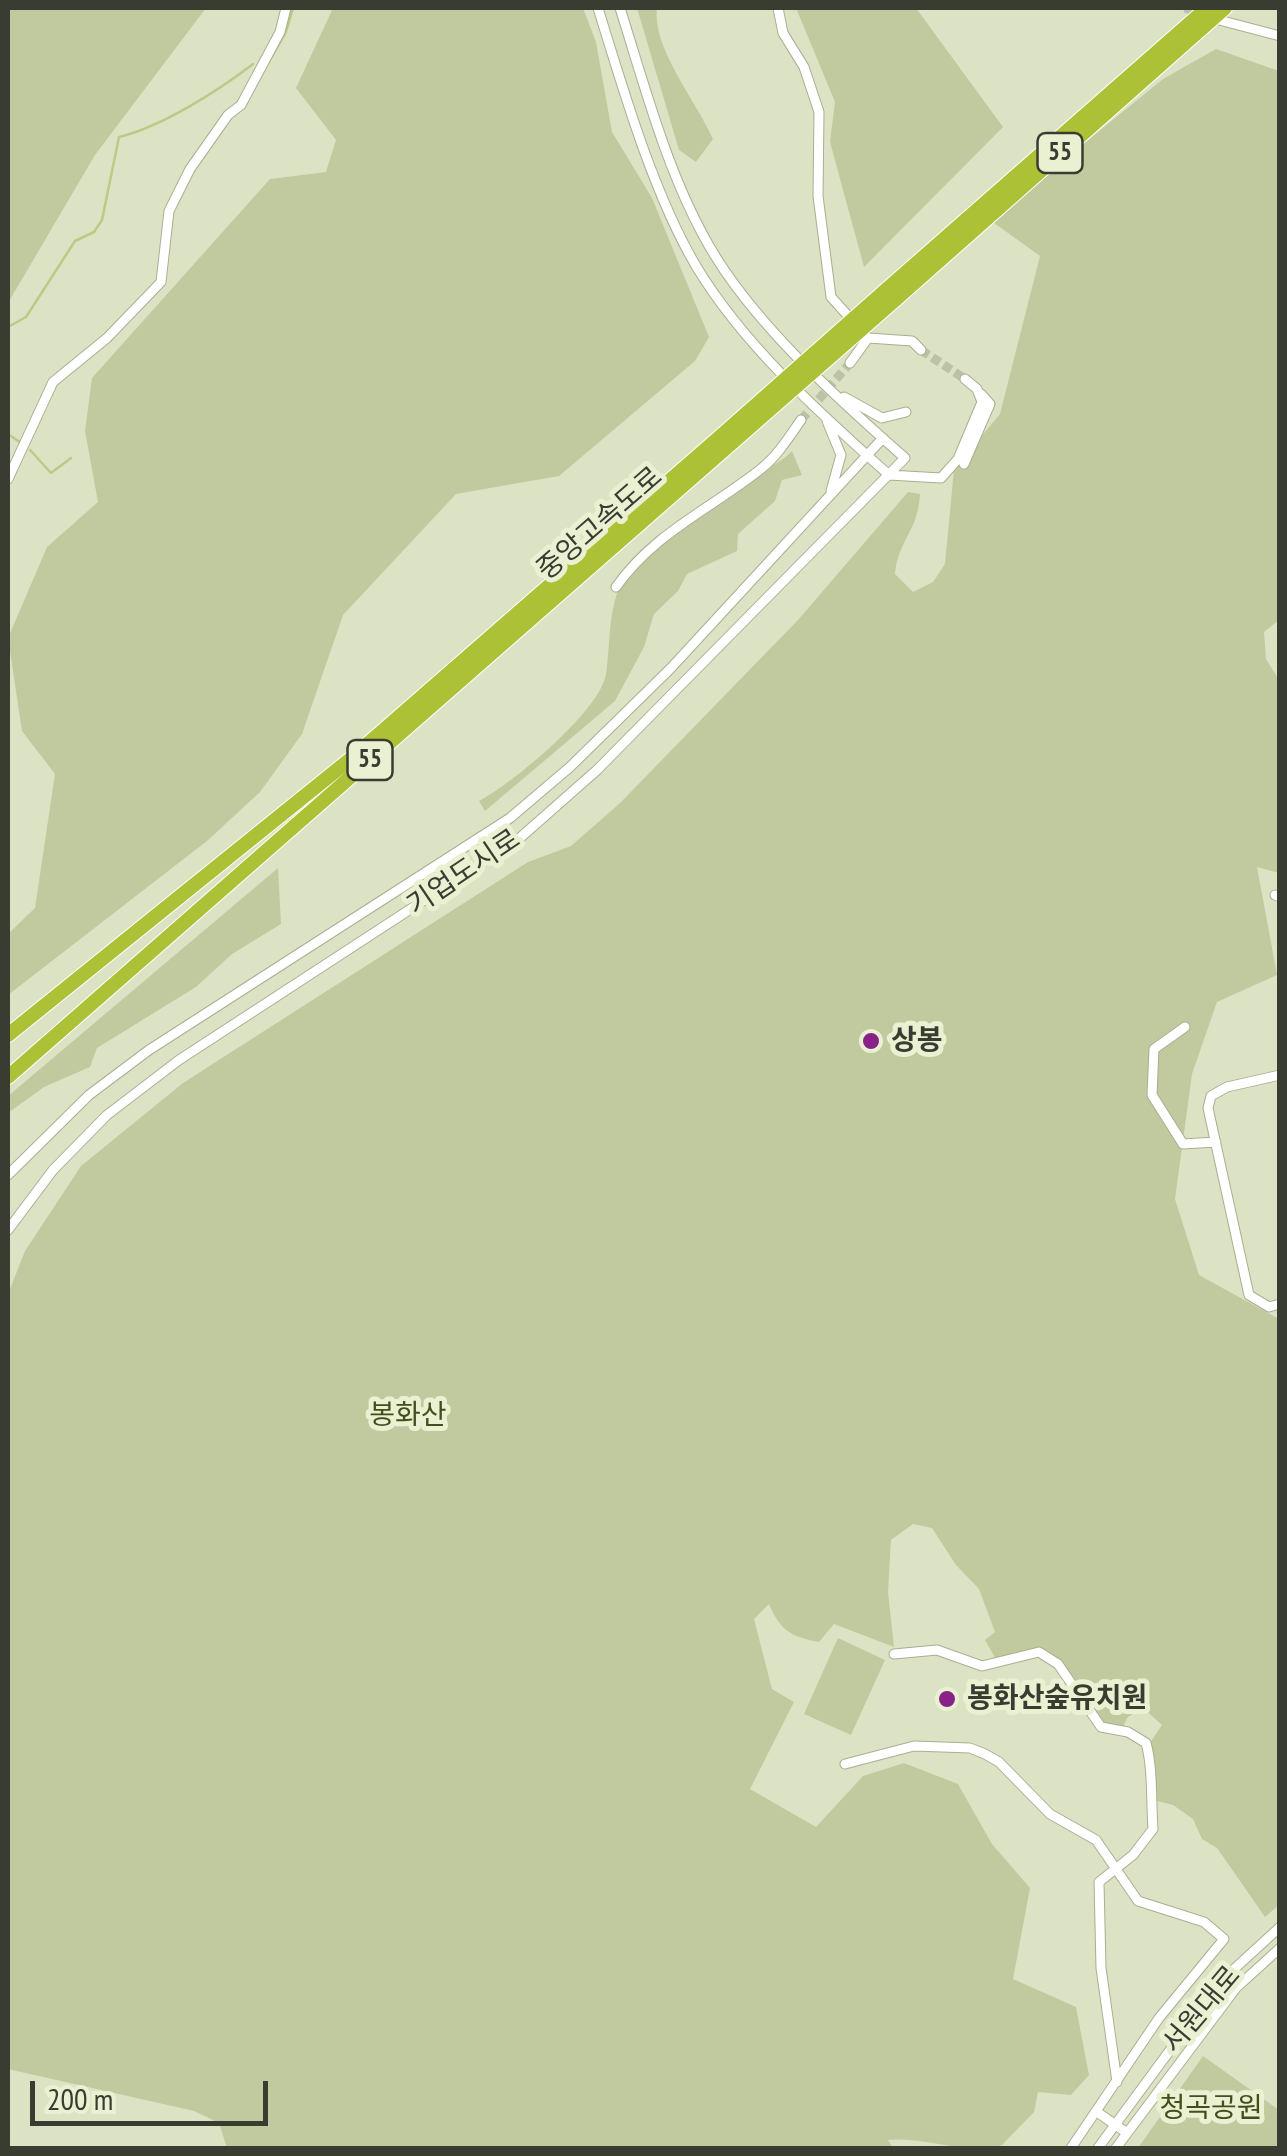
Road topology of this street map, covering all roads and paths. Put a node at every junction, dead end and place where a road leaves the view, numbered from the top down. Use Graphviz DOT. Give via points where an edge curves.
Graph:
graph roads {
  1 [pos="286,8"];
  2 [pos="598,8"];
  3 [pos="620,8"];
  4 [pos="778,8"];
  5 [pos="1208,8"];
  6 [pos="1222,14"];
  7 [pos="1280,36"];
  8 [pos="891,294"];
  9 [pos="868,338"];
  10 [pos="921,350"];
  11 [pos="850,364"];
  12 [pos="965,379"];
  13 [pos="834,390"];
  14 [pos="978,392"];
  15 [pos="821,410"];
  16 [pos="906,412"];
  17 [pos="802,420"];
  18 [pos="728,438"];
  19 [pos="882,438"];
  20 [pos="868,456"];
  21 [pos="904,458"];
  22 [pos="964,464"];
  23 [pos="889,475"];
  24 [pos="905,475"];
  25 [pos="8,479"];
  26 [pos="828,498"];
  27 [pos="616,587"];
  28 [pos="1185,1027"];
  29 [pos="8,1035"];
  30 [pos="1280,1075"];
  31 [pos="8,1078"];
  32 [pos="1216,1142"];
  33 [pos="8,1175"];
  34 [pos="8,1230"];
  35 [pos="1280,1304"];
  36 [pos="894,1654"];
  37 [pos="844,1764"];
  38 [pos="1117,1867"];
  39 [pos="1280,1927"];
  40 [pos="1280,1948"];
  41 [pos="1116,2082"];
  42 [pos="1096,2112"];
  43 [pos="1115,2124"];
  44 [pos="1128,2133"];
  45 [pos="1070,2148"];
  46 [pos="1098,2148"];
  47 [pos="1116,2148"];
  1 -- 25 [label="street" via="241,105 228,115 169,211 161,282 53,382"];
  2 -- 15 [label="street" via="636,128 696,265 752,340"];
  3 -- 13 [label="street" via="656,124 707,243 735,284"];
  4 -- 9 [label="street" via="819,112 818,196 832,296"];
  5 -- 8 [label="highway, 중앙고속도로 / 55"];
  6 -- 7 [label="street"];
  6 -- 8 [label="highway, 중앙고속도로 / 55"];
  8 -- 18 [label="highway, 중앙고속도로 / 55, bridge"];
  9 -- 10 [label="street" via="912,341"];
  9 -- 11 [label="street"];
  12 -- 14 [label="street"];
  13 -- 16 [label="street" via="882,418"];
  13 -- 19 [label="street"];
  14 -- 22 [label="street" via="990,404"];
  14 -- 24 [label="street" via="979,412 951,470 932,481"];
  15 -- 20 [label="street"];
  15 -- 26 [label="street" via="841,455"];
  17 -- 27 [label="street" via="762,468 672,527"];
  18 -- 29 [label="highway, 중앙고속도로 / 55" via="348,761"];
  18 -- 31 [label="highway, 중앙고속도로 / 55"];
  19 -- 20 [label="street, 기업도시로"];
  19 -- 21 [label="street"];
  20 -- 23 [label="street"];
  20 -- 26 [label="street, 기업도시로"];
  21 -- 23 [label="street, 기업도시로"];
  21 -- 24 [label="street"];
  23 -- 24 [label="street"];
  23 -- 34 [label="street, 기업도시로" via="521,838 179,1060 107,1115 53,1170"];
  26 -- 33 [label="street, 기업도시로" via="671,668 510,818 149,1050 90,1094"];
  28 -- 32 [label="street" via="1154,1048 1152,1095 1183,1144"];
  30 -- 32 [label="street" via="1214,1094 1208,1108"];
  32 -- 35 [label="street" via="1249,1296 1269,1307"];
  36 -- 38 [label="street" via="937,1650 982,1666 1039,1652 1058,1664 1101,1727 1146,1743 1153,1829"];
  37 -- 38 [label="street" via="914,1746 970,1748 999,1762 1050,1814 1096,1840"];
  38 -- 41 [label="street" via="1098,1890"];
  38 -- 41 [label="street" via="1138,1901 1204,1922 1224,1939 1158,2018"];
  39 -- 43 [label="street, 서원대로" via="1221,1981"];
  40 -- 44 [label="street, 서원대로" via="1236,1988"];
  41 -- 42 [label="street"];
  42 -- 43 [label="street"];
  42 -- 45 [label="street"];
  43 -- 44 [label="street"];
  43 -- 46 [label="street, 서원대로"];
  44 -- 47 [label="street, 서원대로"];
}
